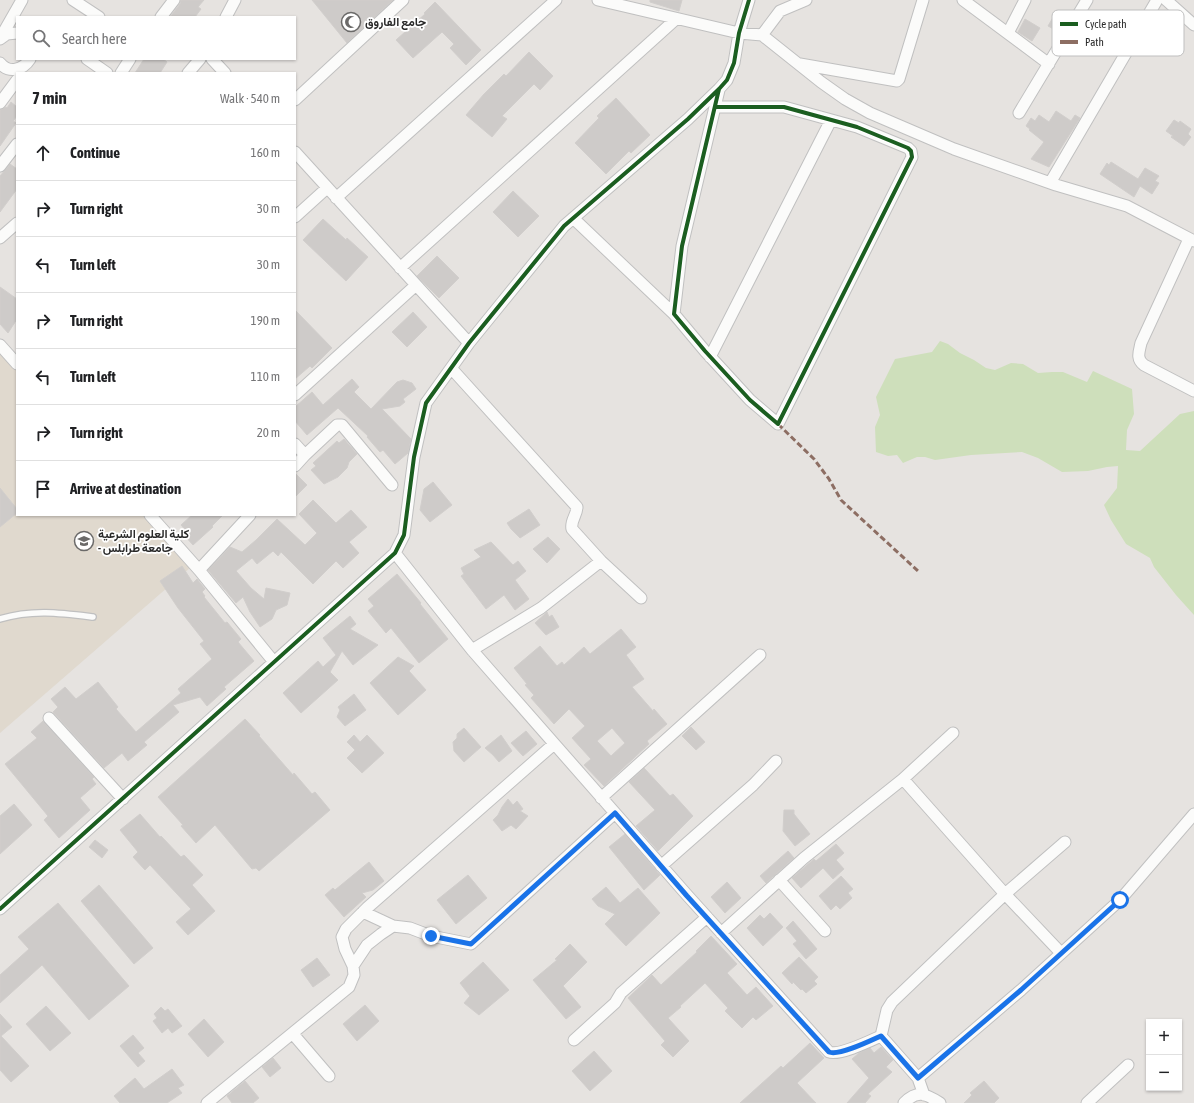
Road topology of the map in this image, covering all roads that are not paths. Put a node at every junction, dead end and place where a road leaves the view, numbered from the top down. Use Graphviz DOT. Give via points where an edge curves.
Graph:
graph roads {
  1 [pos="22,0"];
  2 [pos="74,0"];
  3 [pos="174,0"];
  4 [pos="235,0"];
  5 [pos="403,0"];
  6 [pos="556,0"];
  7 [pos="598,0"];
  8 [pos="748,0"];
  9 [pos="806,0"];
  10 [pos="923,0"];
  11 [pos="963,0"];
  12 [pos="1025,0"];
  13 [pos="1087,0"];
  14 [pos="1157,0"];
  15 [pos="1166,0"];
  16 [pos="1081,10"];
  17 [pos="1151,10"];
  18 [pos="1177,10"];
  19 [pos="98,16"];
  20 [pos="162,16"];
  21 [pos="227,16"];
  22 [pos="1184,16"];
  23 [pos="676,19"];
  24 [pos="1194,25"];
  25 [pos="16,33"];
  26 [pos="739,33"];
  27 [pos="1008,33"];
  28 [pos="762,34"];
  29 [pos="1,38"];
  30 [pos="1054,56"];
  31 [pos="1124,56"];
  32 [pos="29,60"];
  33 [pos="88,60"];
  34 [pos="129,60"];
  35 [pos="199,60"];
  36 [pos="213,60"];
  37 [pos="0,63"];
  38 [pos="799,64"];
  39 [pos="1049,64"];
  40 [pos="19,72"];
  41 [pos="22,72"];
  42 [pos="106,72"];
  43 [pos="123,72"];
  44 [pos="189,72"];
  45 [pos="224,72"];
  46 [pos="16,81"];
  47 [pos="720,89"];
  48 [pos="296,99"];
  49 [pos="0,103"];
  50 [pos="715,108"];
  51 [pos="1019,113"];
  52 [pos="831,120"];
  53 [pos="16,145"];
  54 [pos="296,153"];
  55 [pos="0,166"];
  56 [pos="1050,183"];
  57 [pos="327,188"];
  58 [pos="336,198"];
  59 [pos="296,217"];
  60 [pos="573,218"];
  61 [pos="16,225"];
  62 [pos="0,238"];
  63 [pos="1191,240"];
  64 [pos="400,268"];
  65 [pos="416,285"];
  66 [pos="674,314"];
  67 [pos="469,343"];
  68 [pos="0,345"];
  69 [pos="710,357"];
  70 [pos="16,363"];
  71 [pos="451,368"];
  72 [pos="1194,391"];
  73 [pos="296,395"];
  74 [pos="296,445"];
  75 [pos="305,455"];
  76 [pos="296,465"];
  77 [pos="392,485"];
  78 [pos="151,516"];
  79 [pos="249,516"];
  80 [pos="395,553"];
  81 [pos="601,561"];
  82 [pos="199,570"];
  83 [pos="641,598"];
  84 [pos="93,617"];
  85 [pos="0,619"];
  86 [pos="472,650"];
  87 [pos="760,655"];
  88 [pos="274,662"];
  89 [pos="49,718"];
  90 [pos="953,733"];
  91 [pos="554,744"];
  92 [pos="776,761"];
  93 [pos="903,779"];
  94 [pos="601,798"];
  95 [pos="122,799"];
  96 [pos="615,813"];
  97 [pos="1194,814"];
  98 [pos="1066,842"];
  99 [pos="661,866"];
  100 [pos="779,880"];
  101 [pos="1005,894"];
  102 [pos="0,909"];
  103 [pos="363,912"];
  104 [pos="707,917"];
  105 [pos="393,926"];
  106 [pos="825,931"];
  107 [pos="721,932"];
  108 [pos="1061,953"];
  109 [pos="353,966"];
  110 [pos="292,1034"];
  111 [pos="881,1036"];
  112 [pos="574,1040"];
  113 [pos="1128,1065"];
  114 [pos="329,1076"];
  115 [pos="918,1078"];
  116 [pos="924,1095"];
  117 [pos="207,1103"];
  118 [pos="904,1103"];
  119 [pos="940,1103"];
  120 [pos="1087,1103"];
  1 -- 29 [label="street"];
  2 -- 19 [label="street"];
  3 -- 20 [label="street"];
  4 -- 21 [label="street"];
  5 -- 48 [label="street"];
  6 -- 58 [label="street"];
  7 -- 23 [label="street"];
  8 -- 26 [label="street"];
  9 -- 28 [label="street" via="780,11"];
  10 -- 38 [label="street" via="899,80"];
  11 -- 27 [label="street"];
  12 -- 27 [label="street"];
  13 -- 16 [label="street"];
  14 -- 17 [label="street"];
  15 -- 18 [label="street"];
  22 -- 24 [label="street"];
  23 -- 26 [label="street"];
  23 -- 64 [label="street"];
  25 -- 29 [label="street"];
  26 -- 28 [label="street"];
  26 -- 47 [label="street" via="734,63"];
  27 -- 39 [label="street"];
  28 -- 38 [label="street"];
  30 -- 39 [label="street"];
  31 -- 56 [label="street"];
  32 -- 41 [label="street"];
  33 -- 42 [label="street"];
  34 -- 43 [label="street"];
  35 -- 44 [label="street"];
  36 -- 45 [label="street"];
  37 -- 40 [label="street" via="8,69"];
  38 -- 56 [label="street" via="845,99 870,113 954,149"];
  39 -- 51 [label="street"];
  46 -- 49 [label="street"];
  47 -- 50 [label="street"];
  47 -- 60 [label="street"];
  50 -- 52 [label="street" via="784,107"];
  50 -- 66 [label="street" via="682,246"];
  52 -- 69 [label="street"];
  52 -- 69 [label="street" via="858,127 908,148 912,157 778,424 750,400"];
  53 -- 55 [label="street"];
  54 -- 57 [label="street"];
  56 -- 63 [label="street" via="1127,206"];
  57 -- 58 [label="street"];
  57 -- 59 [label="street"];
  58 -- 64 [label="street"];
  60 -- 66 [label="street"];
  60 -- 67 [label="street"];
  61 -- 62 [label="street"];
  63 -- 72 [label="street" via="1141,343 1139,358 1144,365"];
  64 -- 65 [label="street"];
  65 -- 67 [label="street"];
  65 -- 73 [label="street"];
  66 -- 69 [label="street"];
  67 -- 71 [label="street"];
  68 -- 70 [label="street"];
  71 -- 80 [label="street" via="426,403 414,457 404,535"];
  71 -- 81 [label="street" via="577,507 571,527"];
  74 -- 75 [label="street"];
  75 -- 76 [label="street"];
  75 -- 77 [label="street" via="337,425 342,425"];
  78 -- 82 [label="street"];
  79 -- 82 [label="street"];
  80 -- 86 [label="street"];
  80 -- 88 [label="street"];
  81 -- 83 [label="street"];
  81 -- 86 [label="street" via="541,608"];
  82 -- 88 [label="street"];
  84 -- 85 [label="lane" via="49,612 15,614"];
  86 -- 91 [label="street"];
  87 -- 94 [label="street"];
  88 -- 95 [label="street"];
  89 -- 95 [label="street"];
  90 -- 93 [label="street"];
  91 -- 94 [label="street"];
  91 -- 103 [label="street"];
  92 -- 99 [label="street" via="753,785"];
  93 -- 100 [label="street"];
  93 -- 101 [label="street"];
  94 -- 96 [label="street"];
  95 -- 102 [label="street"];
  96 -- 99 [label="street"];
  96 -- 105 [label="street" via="471,944"];
  97 -- 108 [label="street" via="1120,900"];
  98 -- 101 [label="street"];
  99 -- 104 [label="street"];
  100 -- 106 [label="street"];
  100 -- 107 [label="street"];
  101 -- 108 [label="street"];
  101 -- 111 [label="street" via="892,1002 887,1010"];
  103 -- 105 [label="street"];
  103 -- 109 [label="street" via="346,928 342,937"];
  104 -- 107 [label="street"];
  104 -- 112 [label="street" via="621,993 615,1003"];
  105 -- 109 [label="street" via="367,945"];
  107 -- 111 [label="street" via="830,1053 840,1052"];
  108 -- 115 [label="street"];
  109 -- 110 [label="street" via="354,975 349,987"];
  110 -- 114 [label="street"];
  110 -- 117 [label="street"];
  111 -- 115 [label="street"];
  113 -- 120 [label="street"];
  115 -- 116 [label="street"];
  116 -- 118 [label="street" via="910,1097"];
  116 -- 119 [label="street"];
}
